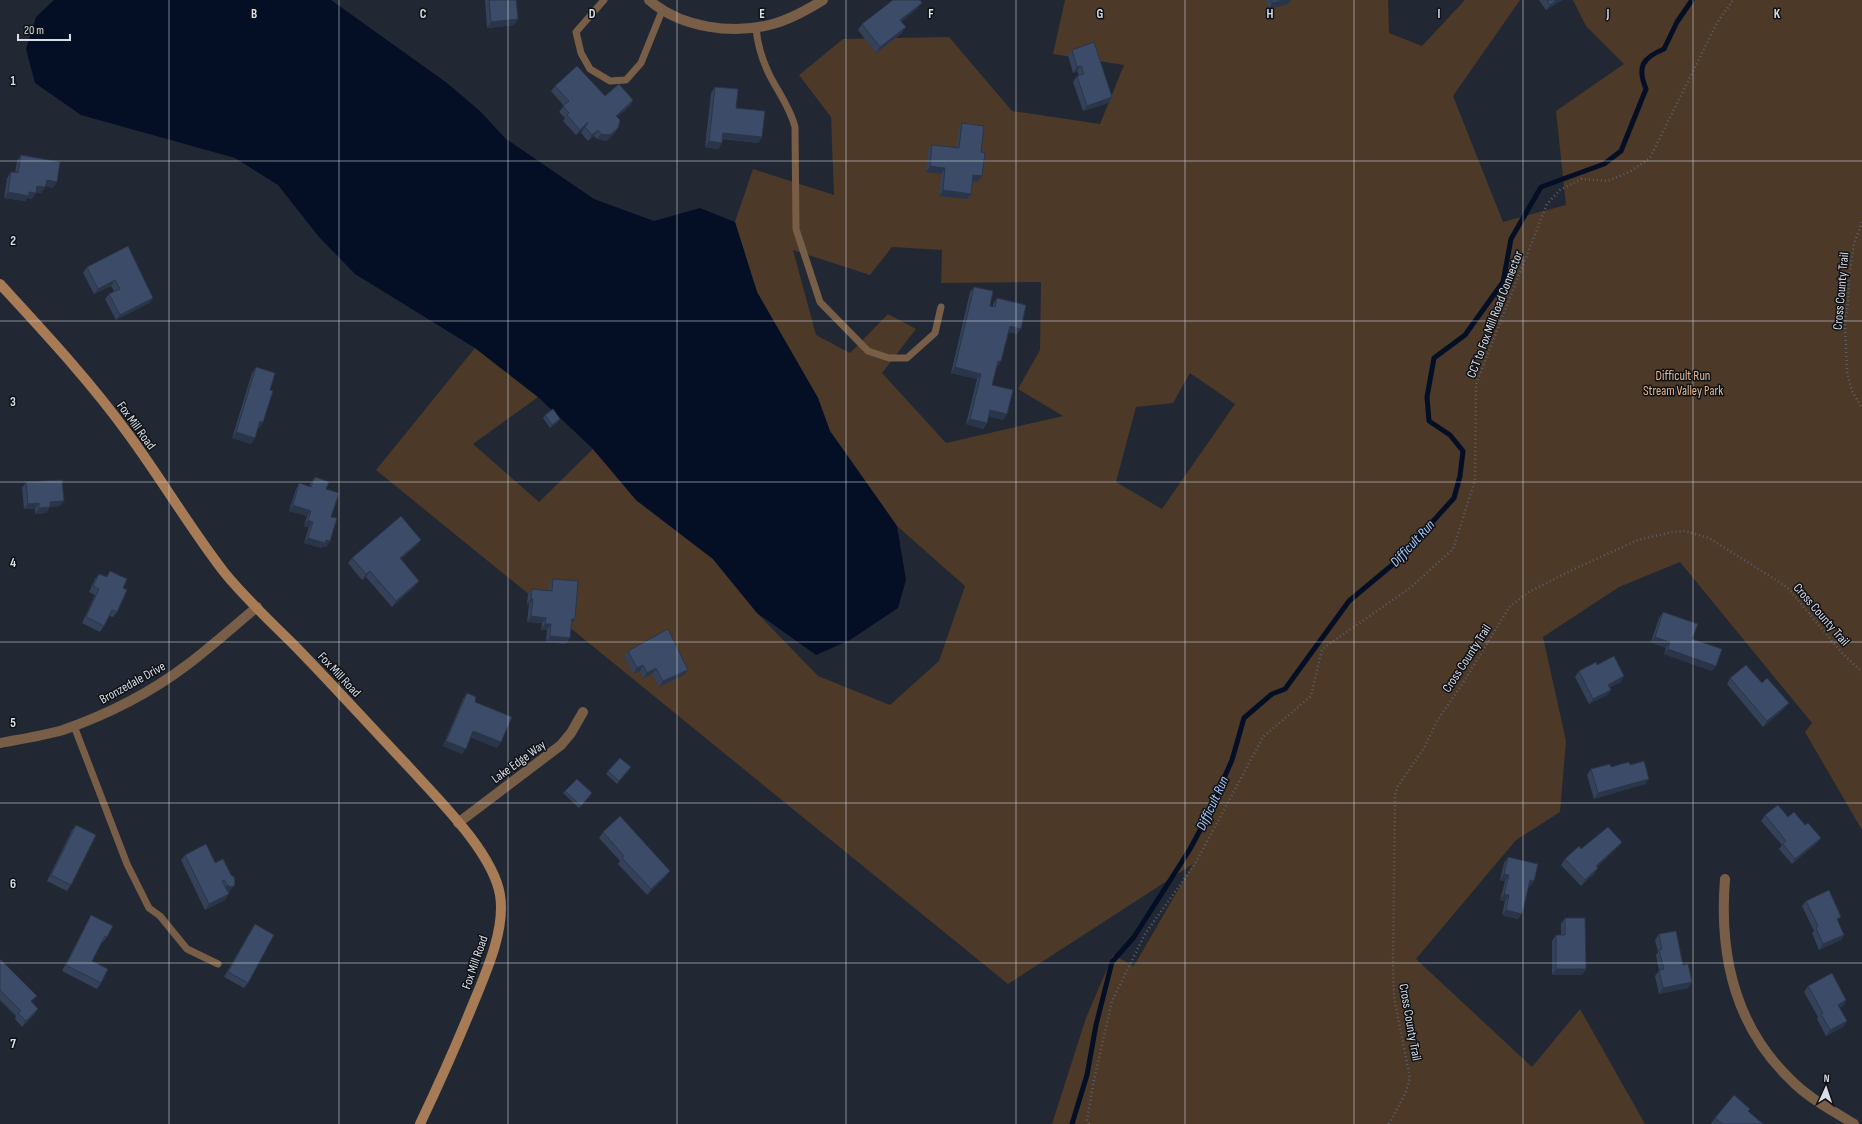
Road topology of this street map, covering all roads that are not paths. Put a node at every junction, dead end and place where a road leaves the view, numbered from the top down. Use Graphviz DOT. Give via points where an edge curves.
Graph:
graph roads {
  1 [pos="604,0"];
  2 [pos="649,0"];
  3 [pos="823,0"];
  4 [pos="662,11"];
  5 [pos="756,27"];
  6 [pos="0,284"];
  7 [pos="941,307"];
  8 [pos="257,606"];
  9 [pos="583,712"];
  10 [pos="74,726"];
  11 [pos="0,743"];
  12 [pos="458,823"];
  13 [pos="1725,879"];
  14 [pos="218,964"];
  15 [pos="420,1124"];
  16 [pos="1854,1124"];
  1 -- 4 [label="lane" via="576,32 581,53 590,69 610,81 626,80 641,63"];
  2 -- 4 [label="street"];
  3 -- 5 [label="street" via="803,13 774,24"];
  4 -- 5 [label="street" via="698,24 727,28"];
  5 -- 7 [label="lane" via="757,44 796,127 796,229 820,302 868,351 889,358 907,358 935,333"];
  6 -- 8 [label="main road, Fox Mill Road" via="84,376 130,435 225,574"];
  8 -- 10 [label="street, Bronzedale Drive" via="188,665 141,695"];
  8 -- 12 [label="main road, Fox Mill Road"];
  9 -- 12 [label="street, Lake Edge Way" via="561,745"];
  10 -- 11 [label="street, Bronzedale Drive"];
  10 -- 14 [label="lane" via="127,864 149,908 160,916 187,949"];
  12 -- 15 [label="main road, Fox Mill Road" via="481,850 497,883 502,906 499,926 484,976"];
  13 -- 16 [label="street" via="1722,912 1728,963 1739,1002 1755,1036 1765,1052 1790,1080"];
}
